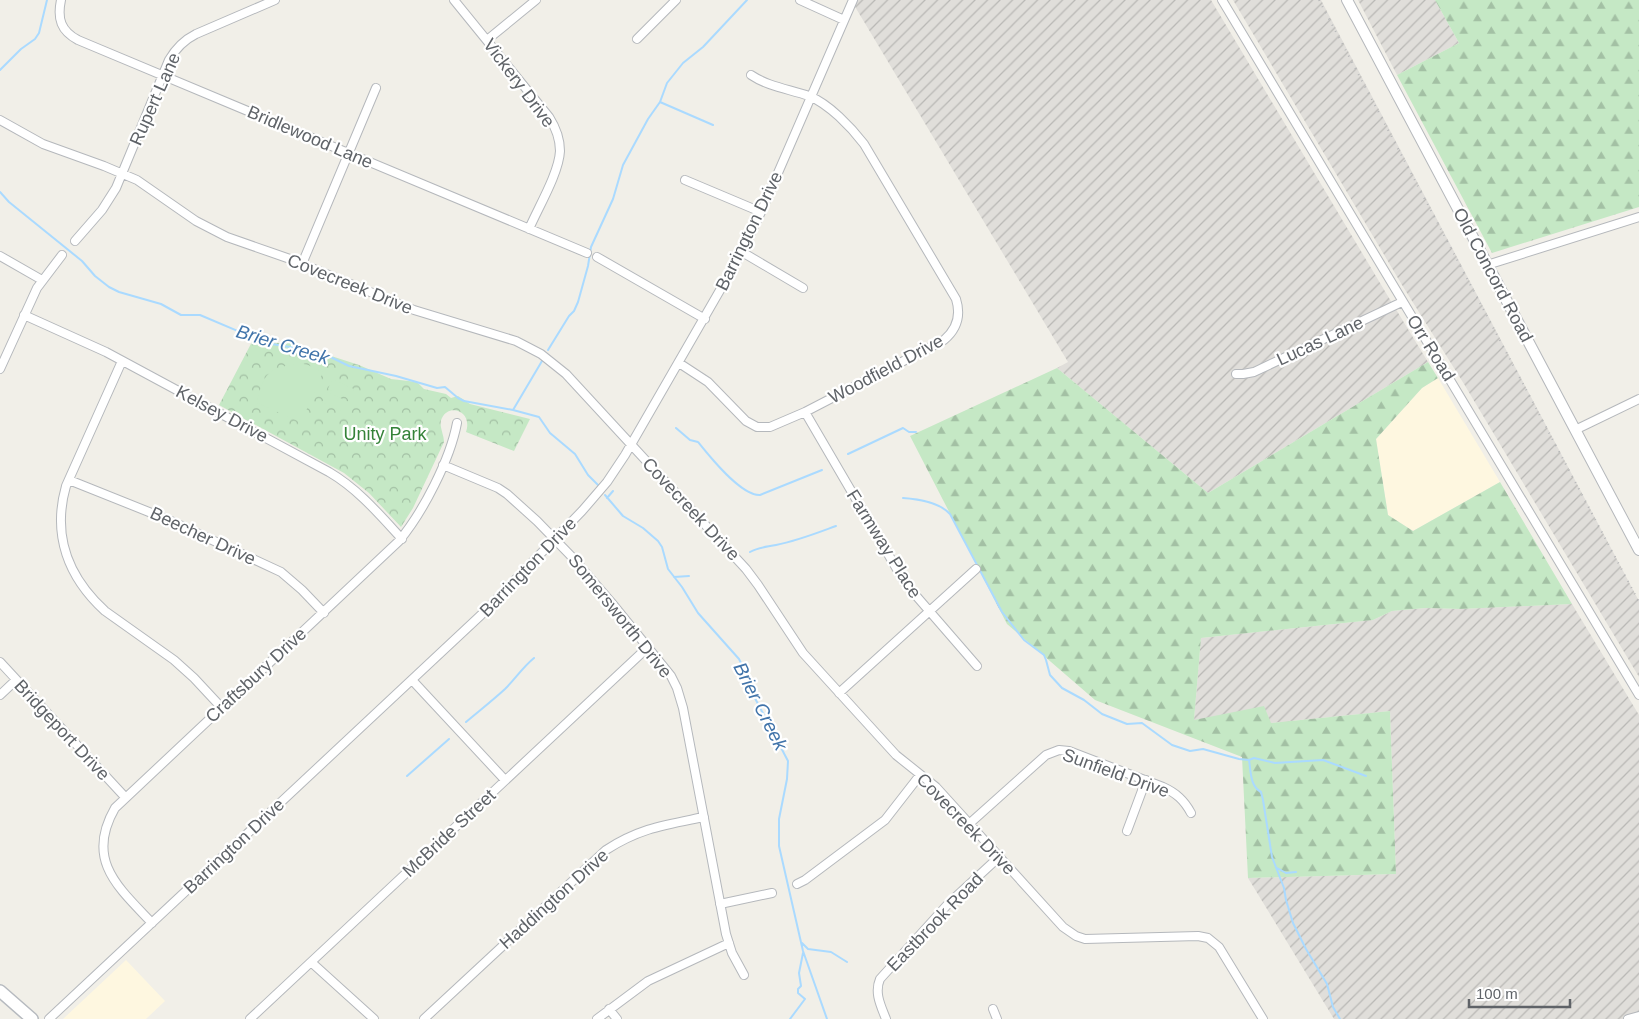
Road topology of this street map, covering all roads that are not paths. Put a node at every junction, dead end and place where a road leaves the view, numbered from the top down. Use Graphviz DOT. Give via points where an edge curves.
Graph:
graph roads {
  1 [pos="61,0"];
  2 [pos="275,0"];
  3 [pos="454,0"];
  4 [pos="536,0"];
  5 [pos="674,0"];
  6 [pos="800,0"];
  7 [pos="853,0"];
  8 [pos="1222,0"];
  9 [pos="1348,0"];
  10 [pos="844,20"];
  11 [pos="637,39"];
  12 [pos="487,40"];
  13 [pos="751,75"];
  14 [pos="162,76"];
  15 [pos="376,88"];
  16 [pos="811,97"];
  17 [pos="0,120"];
  18 [pos="349,153"];
  19 [pos="122,173"];
  20 [pos="685,180"];
  21 [pos="761,212"];
  22 [pos="1639,217"];
  23 [pos="530,229"];
  24 [pos="75,241"];
  25 [pos="742,252"];
  26 [pos="587,253"];
  27 [pos="62,255"];
  28 [pos="0,256"];
  29 [pos="597,257"];
  30 [pos="302,264"];
  31 [pos="1487,265"];
  32 [pos="42,280"];
  33 [pos="803,288"];
  34 [pos="1402,302"];
  35 [pos="24,314"];
  36 [pos="704,319"];
  37 [pos="122,361"];
  38 [pos="679,362"];
  39 [pos="0,369"];
  40 [pos="1236,374"];
  41 [pos="1639,399"];
  42 [pos="805,412"];
  43 [pos="457,423"];
  44 [pos="1575,430"];
  45 [pos="631,444"];
  46 [pos="443,465"];
  47 [pos="69,480"];
  48 [pos="402,539"];
  49 [pos="555,540"];
  50 [pos="1639,550"];
  51 [pos="976,568"];
  52 [pos="929,611"];
  53 [pos="324,613"];
  54 [pos="648,647"];
  55 [pos="0,662"];
  56 [pos="977,666"];
  57 [pos="16,680"];
  58 [pos="412,680"];
  59 [pos="839,693"];
  60 [pos="0,696"];
  61 [pos="1639,696"];
  62 [pos="221,707"];
  63 [pos="920,774"];
  64 [pos="506,780"];
  65 [pos="1146,780"];
  66 [pos="125,797"];
  67 [pos="1191,813"];
  68 [pos="704,817"];
  69 [pos="969,824"];
  70 [pos="1127,831"];
  71 [pos="999,857"];
  72 [pos="796,884"];
  73 [pos="772,893"];
  74 [pos="720,904"];
  75 [pos="152,923"];
  76 [pos="729,944"];
  77 [pos="311,962"];
  78 [pos="744,975"];
  79 [pos="0,992"];
  80 [pos="609,1009"];
  81 [pos="993,1009"];
  82 [pos="1639,1016"];
  83 [pos="32,1019"];
  84 [pos="49,1019"];
  85 [pos="250,1019"];
  86 [pos="374,1019"];
  87 [pos="424,1019"];
  88 [pos="597,1019"];
  89 [pos="617,1019"];
  90 [pos="886,1019"];
  91 [pos="997,1019"];
  92 [pos="1263,1019"];
  93 [pos="1628,1019"];
  1 -- 14 [label="street, Bridlewood Lane" via="60,18 71,37"];
  2 -- 14 [label="street, Rupert Lane" via="189,37 173,53"];
  3 -- 12 [label="street, Vickery Drive"];
  4 -- 12 [label="street"];
  5 -- 11 [label="street"];
  6 -- 10 [label="street"];
  7 -- 10 [label="street, Barrington Drive"];
  8 -- 34 [label="street, Orr Road"];
  9 -- 31 [label="street, Old Concord Road"];
  10 -- 16 [label="street, Barrington Drive"];
  12 -- 23 [label="street, Vickery Drive" via="549,118 558,135 560,151 556,166"];
  13 -- 16 [label="street, Woodfield Drive" via="767,84"];
  14 -- 18 [label="street, Bridlewood Lane"];
  14 -- 19 [label="street, Rupert Lane"];
  15 -- 18 [label="street"];
  16 -- 21 [label="street, Barrington Drive"];
  16 -- 42 [label="street, Woodfield Drive" via="845,122 864,144 956,299 958,308 955,326 944,340"];
  17 -- 19 [label="street, Covecreek Drive" via="43,144"];
  18 -- 23 [label="street, Bridlewood Lane"];
  18 -- 30 [label="street"];
  19 -- 24 [label="street, Rupert Lane" via="109,201"];
  19 -- 30 [label="street, Covecreek Drive" via="206,227"];
  20 -- 21 [label="street"];
  21 -- 25 [label="street, Barrington Drive"];
  22 -- 31 [label="street"];
  23 -- 26 [label="street, Bridlewood Lane"];
  25 -- 33 [label="street"];
  25 -- 36 [label="street, Barrington Drive"];
  27 -- 32 [label="street"];
  28 -- 32 [label="street"];
  29 -- 36 [label="street"];
  30 -- 45 [label="street, Covecreek Drive" via="414,310 516,341 532,349 566,374"];
  31 -- 44 [label="street, Old Concord Road"];
  32 -- 35 [label="street"];
  34 -- 40 [label="street, Lucas Lane" via="1254,372"];
  34 -- 61 [label="street, Orr Road"];
  35 -- 37 [label="street, Kelsey Drive"];
  35 -- 39 [label="street"];
  36 -- 38 [label="street, Barrington Drive"];
  37 -- 47 [label="street"];
  37 -- 48 [label="street, Kelsey Drive" via="341,479 364,498"];
  38 -- 42 [label="street, Woodfield Drive" via="708,382 753,425 770,427"];
  38 -- 45 [label="street, Barrington Drive"];
  41 -- 44 [label="street"];
  42 -- 52 [label="street, Farmway Place" via="894,566"];
  43 -- 46 [label="street, Craftsbury Drive"];
  44 -- 50 [label="street, Old Concord Road"];
  45 -- 49 [label="street, Barrington Drive" via="601,490"];
  45 -- 59 [label="street, Covecreek Drive" via="746,569 803,653"];
  46 -- 48 [label="street, Craftsbury Drive"];
  46 -- 49 [label="street, Somersworth Drive" via="508,494"];
  47 -- 53 [label="street, Beecher Drive" via="169,520 281,572"];
  47 -- 62 [label="street" via="62,506 61,529 68,561 83,587 105,611 174,660"];
  48 -- 53 [label="street, Craftsbury Drive"];
  49 -- 54 [label="street, Somersworth Drive"];
  49 -- 58 [label="street, Barrington Drive"];
  51 -- 52 [label="street"];
  52 -- 56 [label="street, Farmway Place"];
  52 -- 59 [label="street"];
  53 -- 62 [label="street, Craftsbury Drive"];
  54 -- 64 [label="street, McBride Street"];
  54 -- 68 [label="street, Somersworth Drive" via="670,676 682,702"];
  55 -- 57 [label="street, Bridgeport Drive"];
  57 -- 60 [label="street"];
  57 -- 66 [label="street, Bridgeport Drive"];
  58 -- 64 [label="street"];
  58 -- 75 [label="street, Barrington Drive"];
  59 -- 63 [label="street, Covecreek Drive" via="896,756"];
  62 -- 66 [label="street, Craftsbury Drive"];
  63 -- 69 [label="street, Covecreek Drive"];
  63 -- 72 [label="street" via="885,820"];
  64 -- 77 [label="street, McBride Street"];
  65 -- 67 [label="street, Sunfield Drive" via="1176,794"];
  65 -- 69 [label="street, Sunfield Drive" via="1059,750 1046,755"];
  65 -- 70 [label="street"];
  66 -- 75 [label="street, Craftsbury Drive" via="105,827 103,846 106,864 116,884"];
  68 -- 74 [label="street, Somersworth Drive"];
  68 -- 87 [label="street, Haddington Drive" via="645,830 606,850"];
  69 -- 71 [label="street, Covecreek Drive"];
  71 -- 90 [label="street, Eastbrook Road" via="948,904 880,979 877,994"];
  71 -- 92 [label="street, Covecreek Drive" via="1063,927 1076,936 1094,939 1208,938 1219,947"];
  73 -- 74 [label="street"];
  74 -- 76 [label="street, Somersworth Drive"];
  75 -- 84 [label="street, Barrington Drive"];
  76 -- 78 [label="street, Somersworth Drive"];
  76 -- 80 [label="street" via="656,977"];
  77 -- 85 [label="street, McBride Street"];
  77 -- 86 [label="street"];
  79 -- 83 [label="main road"];
  80 -- 88 [label="street"];
  80 -- 89 [label="street"];
  81 -- 91 [label="street"];
  82 -- 93 [label="street"];
}
